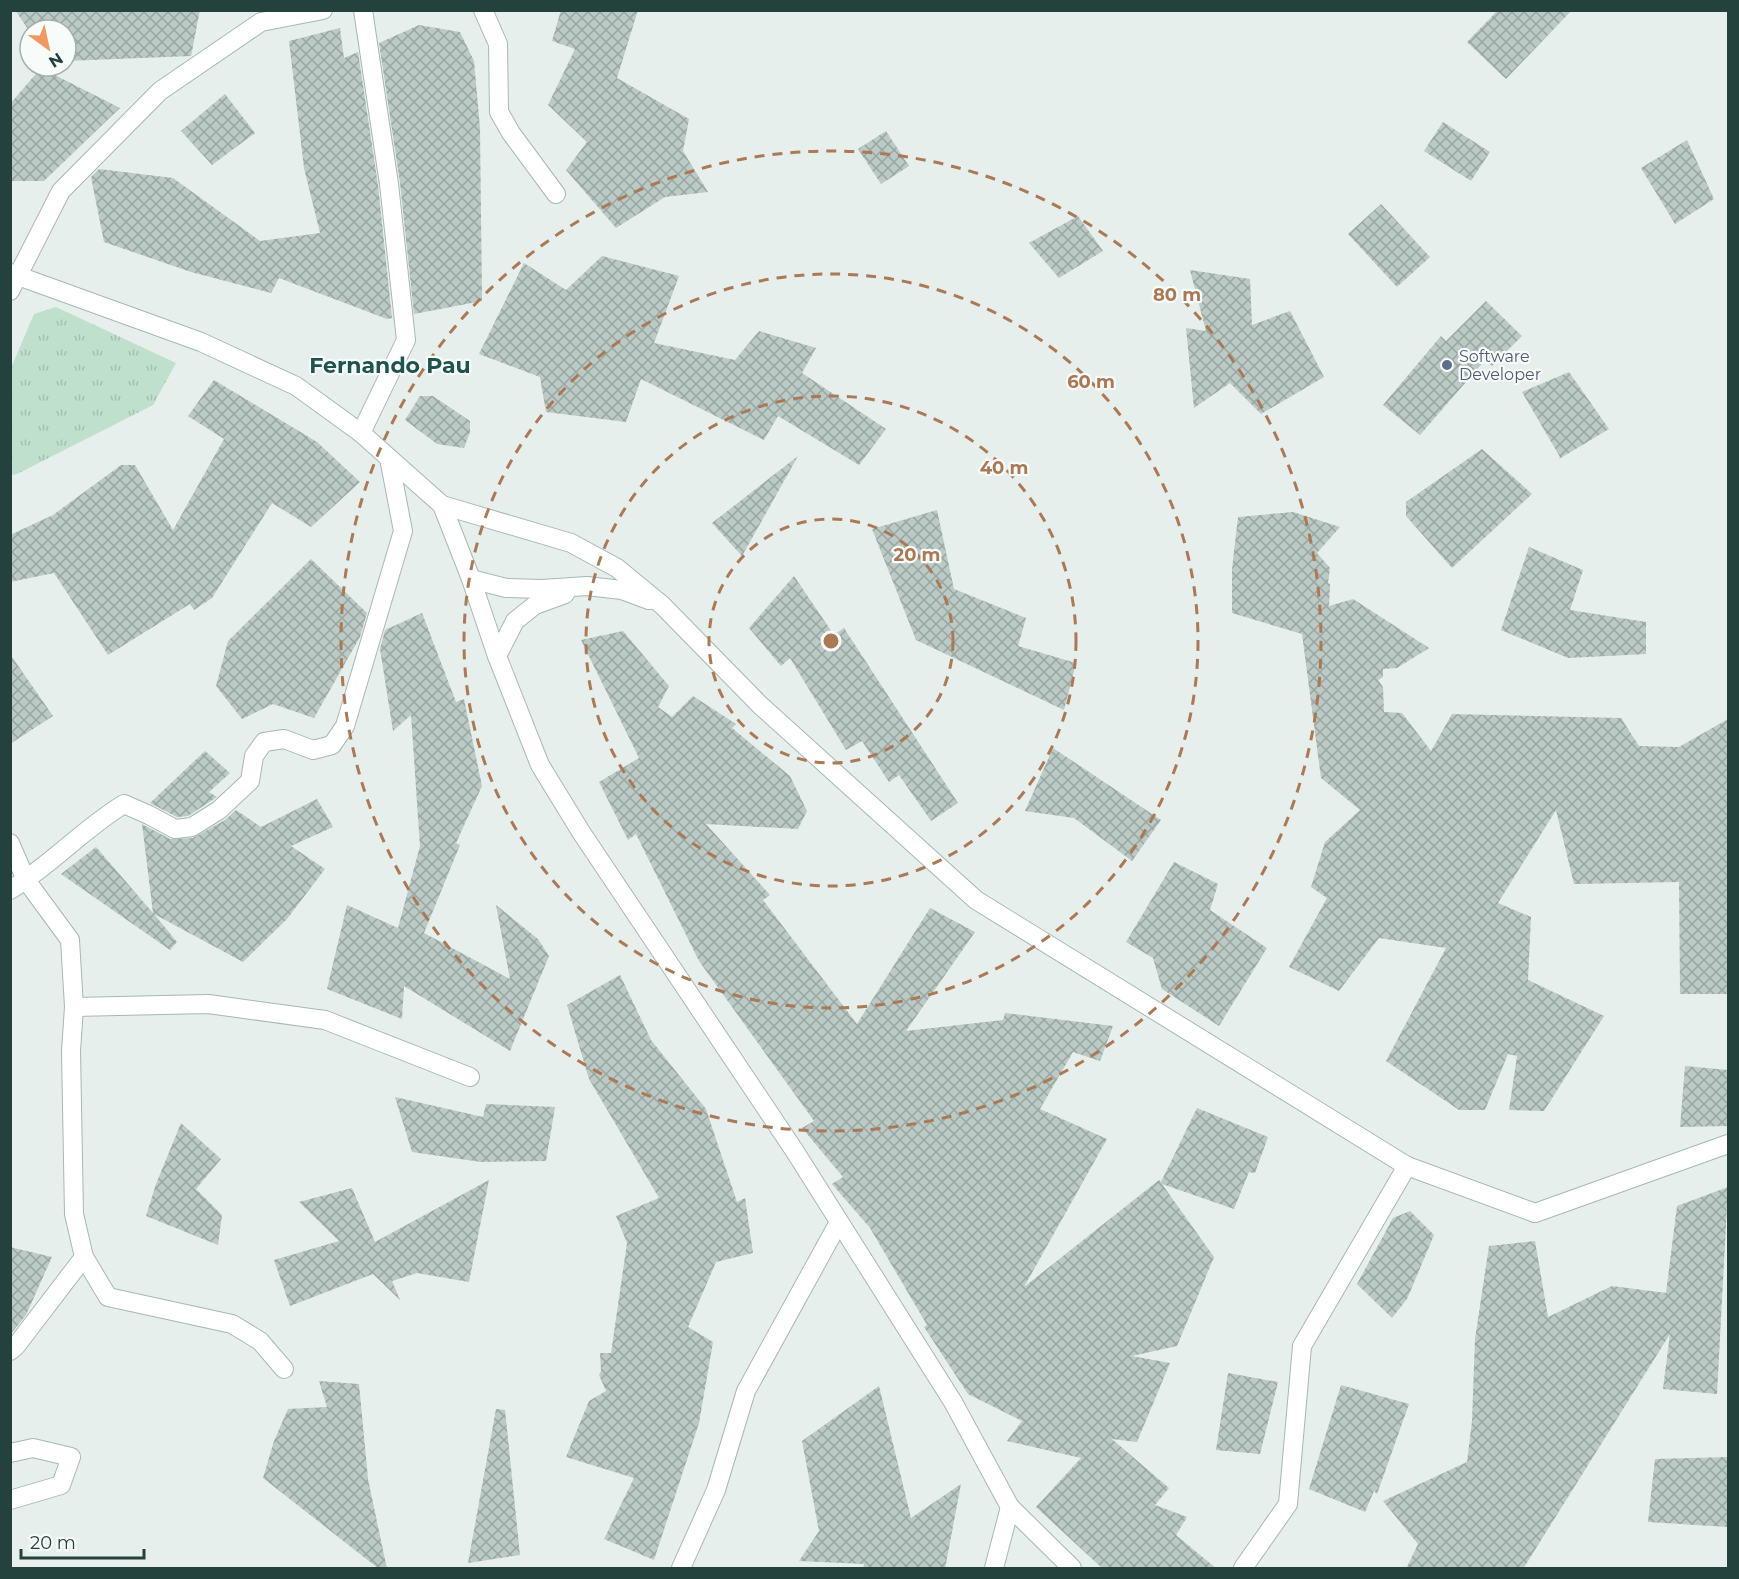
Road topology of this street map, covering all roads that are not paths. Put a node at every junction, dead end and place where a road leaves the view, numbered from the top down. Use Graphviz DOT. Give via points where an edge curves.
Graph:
graph roads {
  1 [pos="323,10"];
  2 [pos="363,10"];
  3 [pos="483,10"];
  4 [pos="556,194"];
  5 [pos="13,280"];
  6 [pos="361,433"];
  7 [pos="389,458"];
  8 [pos="442,505"];
  9 [pos="471,579"];
  10 [pos="587,586"];
  11 [pos="662,605"];
  12 [pos="497,656"];
  13 [pos="10,843"];
  14 [pos="18,885"];
  15 [pos="74,1007"];
  16 [pos="470,1077"];
  17 [pos="1728,1144"];
  18 [pos="1407,1167"];
  19 [pos="839,1222"];
  20 [pos="84,1257"];
  21 [pos="10,1351"];
  22 [pos="284,1369"];
  23 [pos="10,1453"];
  24 [pos="10,1500"];
  25 [pos="1010,1507"];
  26 [pos="681,1569"];
  27 [pos="993,1569"];
  28 [pos="1072,1569"];
  29 [pos="1243,1569"];
  1 -- 5 [label="street" via="261,22 160,91 61,190"];
  2 -- 6 [label="street" via="389,184 406,340"];
  3 -- 4 [label="street" via="498,44 499,112"];
  5 -- 6 [label="street" via="201,342 296,386"];
  6 -- 7 [label="street"];
  7 -- 8 [label="street"];
  7 -- 14 [label="street" via="403,531 345,726 332,745 313,750 284,739 264,742 254,756 250,781 219,810 192,827 175,829 124,804"];
  8 -- 9 [label="street"];
  8 -- 11 [label="street" via="571,543 617,568"];
  9 -- 10 [label="street" via="506,588"];
  9 -- 12 [label="street"];
  10 -- 11 [label="street" via="622,590"];
  10 -- 12 [label="street" via="535,604 515,621"];
  11 -- 18 [label="street" via="760,705 976,900"];
  12 -- 19 [label="street" via="540,765"];
  13 -- 14 [label="street"];
  14 -- 15 [label="street" via="70,940"];
  15 -- 16 [label="street" via="208,1004 325,1020"];
  15 -- 20 [label="street" via="74,1214"];
  17 -- 18 [label="street" via="1534,1213"];
  18 -- 29 [label="street" via="1302,1346 1288,1504"];
  19 -- 25 [label="street" via="953,1402"];
  19 -- 26 [label="street" via="746,1390 716,1490"];
  20 -- 21 [label="street"];
  20 -- 22 [label="street" via="108,1297 232,1324 260,1341"];
  23 -- 24 [label="street" via="33,1448 71,1457 61,1485"];
  25 -- 27 [label="street"];
  25 -- 28 [label="street"];
}
